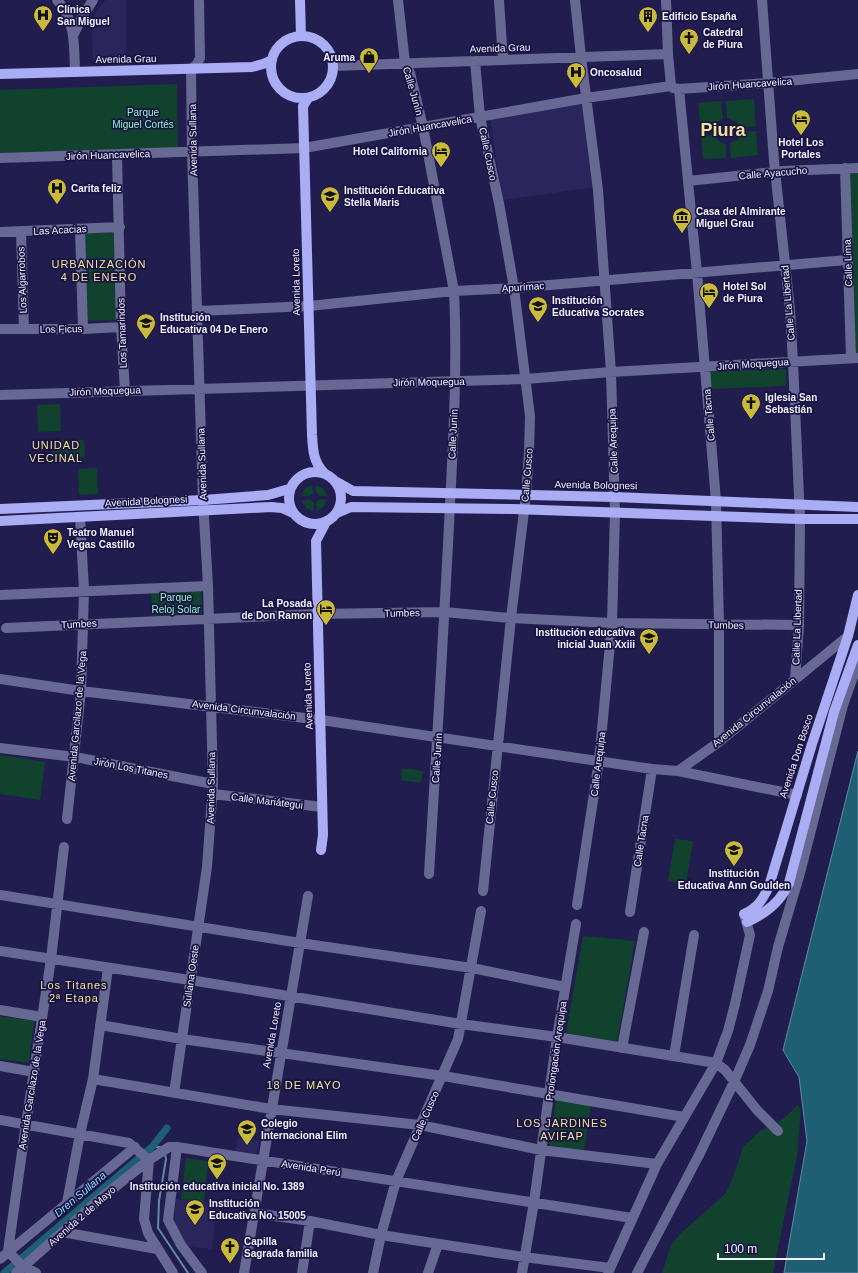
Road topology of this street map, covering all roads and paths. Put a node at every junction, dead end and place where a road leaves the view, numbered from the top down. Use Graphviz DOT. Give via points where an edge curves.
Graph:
graph roads {
  1 [pos="57,0"];
  2 [pos="92,0"];
  3 [pos="199,0"];
  4 [pos="300,0"];
  5 [pos="398,0"];
  6 [pos="499,0"];
  7 [pos="575,0"];
  8 [pos="666,0"];
  9 [pos="762,0"];
  10 [pos="74,34"];
  11 [pos="301,36"];
  12 [pos="668,54"];
  13 [pos="580,57"];
  14 [pos="272,60"];
  15 [pos="503,60"];
  16 [pos="475,61"];
  17 [pos="405,63"];
  18 [pos="333,66"];
  19 [pos="252,67"];
  20 [pos="191,69"];
  21 [pos="75,72"];
  22 [pos="0,74"];
  23 [pos="271,74"];
  24 [pos="858,74"];
  25 [pos="768,83"];
  26 [pos="675,87"];
  27 [pos="586,98"];
  28 [pos="305,102"];
  29 [pos="480,117"];
  30 [pos="423,127"];
  31 [pos="304,148"];
  32 [pos="192,151"];
  33 [pos="117,155"];
  34 [pos="0,158"];
  35 [pos="845,168"];
  36 [pos="858,168"];
  37 [pos="775,172"];
  38 [pos="688,180"];
  39 [pos="120,227"];
  40 [pos="80,229"];
  41 [pos="0,232"];
  42 [pos="21,232"];
  43 [pos="847,260"];
  44 [pos="785,264"];
  45 [pos="697,273"];
  46 [pos="605,280"];
  47 [pos="514,288"];
  48 [pos="454,291"];
  49 [pos="308,306"];
  50 [pos="198,311"];
  51 [pos="121,327"];
  52 [pos="0,329"];
  53 [pos="24,329"];
  54 [pos="83,329"];
  55 [pos="855,358"];
  56 [pos="793,362"];
  57 [pos="704,368"];
  58 [pos="611,372"];
  59 [pos="526,380"];
  60 [pos="456,382"];
  61 [pos="310,385"];
  62 [pos="200,389"];
  63 [pos="125,391"];
  64 [pos="0,395"];
  65 [pos="314,456"];
  66 [pos="324,473"];
  67 [pos="304,474"];
  68 [pos="337,482"];
  69 [pos="289,489"];
  70 [pos="451,494"];
  71 [pos="526,495"];
  72 [pos="614,497"];
  73 [pos="203,500"];
  74 [pos="716,501"];
  75 [pos="799,504"];
  76 [pos="858,507"];
  77 [pos="450,508"];
  78 [pos="0,509"];
  79 [pos="524,509"];
  80 [pos="204,510"];
  81 [pos="615,512"];
  82 [pos="293,513"];
  83 [pos="336,513"];
  84 [pos="716,516"];
  85 [pos="80,517"];
  86 [pos="800,519"];
  87 [pos="858,519"];
  88 [pos="0,521"];
  89 [pos="302,521"];
  90 [pos="326,522"];
  91 [pos="316,541"];
  92 [pos="208,586"];
  93 [pos="84,590"];
  94 [pos="0,595"];
  95 [pos="858,595"];
  96 [pos="444,612"];
  97 [pos="317,614"];
  98 [pos="511,618"];
  99 [pos="209,619"];
  100 [pos="612,623"];
  101 [pos="84,624"];
  102 [pos="719,625"];
  103 [pos="799,626"];
  104 [pos="6,628"];
  105 [pos="848,636"];
  106 [pos="858,645"];
  107 [pos="858,663"];
  108 [pos="0,679"];
  109 [pos="795,679"];
  110 [pos="81,691"];
  111 [pos="210,706"];
  112 [pos="321,720"];
  113 [pos="438,737"];
  114 [pos="719,742"];
  115 [pos="497,746"];
  116 [pos="0,748"];
  117 [pos="75,757"];
  118 [pos="599,761"];
  119 [pos="652,769"];
  120 [pos="678,771"];
  121 [pos="213,789"];
  122 [pos="796,795"];
  123 [pos="322,807"];
  124 [pos="67,819"];
  125 [pos="64,847"];
  126 [pos="321,850"];
  127 [pos="208,859"];
  128 [pos="429,874"];
  129 [pos="483,891"];
  130 [pos="0,895"];
  131 [pos="308,896"];
  132 [pos="58,904"];
  133 [pos="577,905"];
  134 [pos="482,911"];
  135 [pos="630,912"];
  136 [pos="746,918"];
  137 [pos="576,924"];
  138 [pos="198,926"];
  139 [pos="644,932"];
  140 [pos="694,935"];
  141 [pos="300,943"];
  142 [pos="0,951"];
  143 [pos="51,959"];
  144 [pos="108,968"];
  145 [pos="472,968"];
  146 [pos="190,980"];
  147 [pos="565,987"];
  148 [pos="290,997"];
  149 [pos="0,1010"];
  150 [pos="42,1017"];
  151 [pos="461,1024"];
  152 [pos="100,1025"];
  153 [pos="557,1037"];
  154 [pos="182,1039"];
  155 [pos="622,1048"];
  156 [pos="281,1054"];
  157 [pos="674,1056"];
  158 [pos="716,1063"];
  159 [pos="0,1066"];
  160 [pos="34,1072"];
  161 [pos="442,1076"];
  162 [pos="92,1079"];
  163 [pos="734,1082"];
  164 [pos="174,1093"];
  165 [pos="550,1094"];
  166 [pos="271,1109"];
  167 [pos="684,1117"];
  168 [pos="0,1120"];
  169 [pos="26,1124"];
  170 [pos="420,1125"];
  171 [pos="778,1131"];
  172 [pos="80,1134"];
  173 [pos="177,1148"];
  174 [pos="541,1150"];
  175 [pos="142,1154"];
  176 [pos="263,1160"];
  177 [pos="656,1164"];
  178 [pos="396,1181"];
  179 [pos="534,1202"];
  180 [pos="67,1203"];
  181 [pos="254,1213"];
  182 [pos="632,1218"];
  183 [pos="310,1221"];
  184 [pos="62,1232"];
  185 [pos="382,1235"];
  186 [pos="438,1244"];
  187 [pos="157,1249"];
  188 [pos="10,1254"];
  189 [pos="524,1257"];
  190 [pos="0,1259"];
  191 [pos="20,1268"];
  192 [pos="609,1271"];
  193 [pos="431,1272"];
  194 [pos="36,1273"];
  195 [pos="173,1273"];
  196 [pos="202,1273"];
  197 [pos="244,1273"];
  198 [pos="302,1273"];
  199 [pos="373,1273"];
  200 [pos="522,1273"];
  201 [pos="637,1273"];
  1 -- 10 [label="street" via="68,17"];
  2 -- 10 [label="street"];
  3 -- 20 [label="street" via="200,58"];
  4 -- 11 [label="main road"];
  5 -- 17 [label="street, Calle Junín"];
  6 -- 15 [label="street"];
  7 -- 13 [label="street, Calle Arequipa"];
  8 -- 12 [label="street, Calle Tacna"];
  9 -- 25 [label="street, Calle La Libertad"];
  10 -- 21 [label="street"];
  11 -- 14 [label="main road" via="286,40 277,49"];
  11 -- 18 [label="main road" via="320,41 327,48"];
  12 -- 13 [label="street, Avenida Grau"];
  12 -- 26 [label="street, Calle Tacna"];
  13 -- 15 [label="street, Avenida Grau"];
  13 -- 27 [label="street, Calle Arequipa"];
  14 -- 19 [label="main road, Avenida Grau"];
  14 -- 23 [label="main road"];
  15 -- 16 [label="street, Avenida Grau"];
  16 -- 17 [label="street, Avenida Grau"];
  16 -- 29 [label="street, Calle Cusco"];
  17 -- 18 [label="street, Avenida Grau"];
  17 -- 30 [label="street, Calle Junín" via="410,73"];
  18 -- 28 [label="main road" via="329,83 324,90"];
  19 -- 20 [label="main road, Avenida Grau"];
  19 -- 23 [label="main road, Avenida Grau"];
  20 -- 21 [label="main road, Avenida Grau"];
  20 -- 32 [label="street, Avenida Sullana"];
  21 -- 22 [label="main road, Avenida Grau"];
  23 -- 28 [label="main road" via="278,87 289,96"];
  24 -- 25 [label="street, Jirón Huancavelica"];
  25 -- 26 [label="street, Jirón Huancavelica"];
  25 -- 37 [label="street, Calle La Libertad"];
  26 -- 27 [label="street, Jirón Huancavelica"];
  26 -- 38 [label="street, Calle Tacna"];
  27 -- 29 [label="street, Jirón Huancavelica"];
  27 -- 46 [label="street, Calle Arequipa" via="598,190"];
  28 -- 31 [label="main road, Avenida Loreto"];
  29 -- 30 [label="street, Jirón Huancavelica"];
  29 -- 47 [label="street, Calle Cusco"];
  30 -- 31 [label="street, Jirón Huancavelica"];
  30 -- 48 [label="street, Calle Junín"];
  31 -- 32 [label="street, Jirón Huancavelica"];
  31 -- 49 [label="main road, Avenida Loreto"];
  32 -- 33 [label="street, Jirón Huancavelica"];
  32 -- 50 [label="street, Avenida Sullana"];
  33 -- 34 [label="street, Jirón Huancavelica"];
  33 -- 39 [label="street, Los Tamarindos"];
  35 -- 36 [label="street, Calle Ayacucho"];
  35 -- 37 [label="street, Calle Ayacucho"];
  35 -- 43 [label="street, Calle Lima"];
  37 -- 38 [label="street, Calle Ayacucho"];
  37 -- 44 [label="street, Calle La Libertad"];
  38 -- 45 [label="street, Calle Tacna"];
  39 -- 40 [label="street, Las Acacias"];
  39 -- 51 [label="street, Los Tamarindos"];
  40 -- 42 [label="street, Las Acacias"];
  40 -- 54 [label="street"];
  41 -- 42 [label="street, Las Acacias"];
  42 -- 53 [label="street, Los Algarrobos"];
  43 -- 44 [label="street, Apurímac"];
  43 -- 55 [label="street, Calle Lima"];
  44 -- 45 [label="street, Apurímac"];
  44 -- 56 [label="street, Calle La Libertad"];
  45 -- 46 [label="street, Apurímac"];
  45 -- 57 [label="street, Calle Tacna"];
  46 -- 47 [label="street, Apurímac"];
  46 -- 58 [label="street, Calle Arequipa"];
  47 -- 48 [label="street, Apurímac"];
  47 -- 59 [label="street, Calle Cusco"];
  48 -- 49 [label="street, Apurímac"];
  48 -- 60 [label="street, Calle Junín"];
  49 -- 50 [label="street, Apurímac"];
  49 -- 61 [label="main road, Avenida Loreto"];
  50 -- 62 [label="street, Avenida Sullana"];
  51 -- 54 [label="street, Los Ficus"];
  51 -- 63 [label="street, Los Tamarindos"];
  52 -- 53 [label="street, Los Ficus"];
  53 -- 54 [label="street, Los Ficus"];
  55 -- 56 [label="street, Jirón Moquegua"];
  56 -- 57 [label="street, Jirón Moquegua"];
  56 -- 75 [label="street, Calle La Libertad"];
  57 -- 58 [label="street, Jirón Moquegua"];
  57 -- 74 [label="street, Calle Tacna"];
  58 -- 59 [label="street, Jirón Moquegua"];
  58 -- 72 [label="street, Calle Arequipa"];
  59 -- 60 [label="street, Jirón Moquegua"];
  59 -- 71 [label="street, Calle Cusco" via="530,416"];
  60 -- 61 [label="street, Jirón Moquegua"];
  60 -- 70 [label="street, Calle Junín"];
  61 -- 62 [label="street, Jirón Moquegua"];
  61 -- 65 [label="main road, Avenida Loreto"];
  62 -- 63 [label="street, Jirón Moquegua"];
  62 -- 73 [label="street, Avenida Sullana"];
  63 -- 64 [label="street, Jirón Moquegua"];
  65 -- 66 [label="main road, Avenida Loreto"];
  65 -- 67 [label="main road"];
  66 -- 67 [label="main road" via="311,471"];
  66 -- 68 [label="main road"];
  67 -- 69 [label="main road"];
  68 -- 70 [label="main road, Avenida Bolognesi" via="352,491"];
  68 -- 83 [label="main road" via="342,498"];
  69 -- 73 [label="main road, Avenida Bolognesi" via="268,495"];
  69 -- 82 [label="main road" via="288,502"];
  70 -- 71 [label="main road, Avenida Bolognesi"];
  70 -- 77 [label="street, Calle Junín"];
  71 -- 72 [label="main road, Avenida Bolognesi"];
  71 -- 79 [label="street, Calle Cusco"];
  72 -- 74 [label="main road, Avenida Bolognesi"];
  72 -- 81 [label="street, Calle Arequipa"];
  73 -- 78 [label="main road, Avenida Bolognesi"];
  73 -- 80 [label="street, Avenida Sullana"];
  74 -- 75 [label="main road, Avenida Bolognesi"];
  74 -- 84 [label="street, Calle Tacna"];
  75 -- 76 [label="main road, Avenida Bolognesi"];
  75 -- 86 [label="street, Calle La Libertad"];
  77 -- 79 [label="main road"];
  77 -- 83 [label="main road" via="351,507"];
  77 -- 96 [label="street, Calle Junín"];
  79 -- 81 [label="main road"];
  79 -- 98 [label="street, Calle Cusco"];
  80 -- 82 [label="main road, Avenida Bolognesi" via="271,507"];
  80 -- 85 [label="main road, Avenida Bolognesi"];
  80 -- 92 [label="street, Avenida Sullana"];
  81 -- 84 [label="main road"];
  81 -- 100 [label="street, Calle Arequipa"];
  82 -- 89 [label="main road"];
  83 -- 90 [label="main road"];
  84 -- 86 [label="main road"];
  84 -- 102 [label="street, Calle Tacna"];
  85 -- 88 [label="main road, Avenida Bolognesi"];
  85 -- 93 [label="street, Avenida Garcilazo de la Vega"];
  86 -- 87 [label="main road"];
  86 -- 103 [label="street, Calle La Libertad"];
  89 -- 90 [label="main road" via="314,524"];
  89 -- 91 [label="main road"];
  90 -- 91 [label="main road, Avenida Loreto"];
  91 -- 97 [label="main road, Avenida Loreto"];
  92 -- 93 [label="street"];
  92 -- 99 [label="street, Avenida Sullana"];
  93 -- 94 [label="street"];
  93 -- 101 [label="street, Avenida Garcilazo de la Vega"];
  95 -- 105 [label="main road, Avenida Don Bosco"];
  96 -- 97 [label="street, Tumbes"];
  96 -- 98 [label="street, Tumbes"];
  96 -- 113 [label="street, Calle Junín"];
  97 -- 99 [label="street, Tumbes"];
  97 -- 112 [label="main road, Avenida Loreto"];
  98 -- 100 [label="street, Tumbes"];
  98 -- 115 [label="street, Calle Cusco"];
  99 -- 101 [label="street, Tumbes"];
  99 -- 111 [label="street, Avenida Sullana"];
  100 -- 102 [label="street, Tumbes"];
  100 -- 118 [label="street, Calle Arequipa"];
  101 -- 104 [label="street, Tumbes"];
  101 -- 110 [label="street, Avenida Garcilazo de la Vega"];
  102 -- 103 [label="street, Tumbes"];
  102 -- 114 [label="street, Calle Tacna"];
  103 -- 109 [label="street, Calle La Libertad"];
  105 -- 109 [label="street, Avenida Circunvalación"];
  105 -- 122 [label="main road, Avenida Don Bosco"];
  106 -- 136 [label="main road" via="834,712 789,883 786,890 762,914"];
  107 -- 163 [label="street" via="843,705 768,991 750,1045"];
  108 -- 110 [label="street, Avenida Circunvalación"];
  109 -- 114 [label="street, Avenida Circunvalación"];
  110 -- 111 [label="street, Avenida Circunvalación"];
  110 -- 117 [label="street, Avenida Garcilazo de la Vega"];
  111 -- 112 [label="street, Avenida Circunvalación"];
  111 -- 121 [label="street, Avenida Sullana"];
  112 -- 113 [label="street, Avenida Circunvalación"];
  112 -- 123 [label="main road, Avenida Loreto"];
  113 -- 115 [label="street, Avenida Circunvalación"];
  113 -- 128 [label="street, Calle Junín"];
  114 -- 120 [label="street, Avenida Circunvalación"];
  115 -- 118 [label="street, Avenida Circunvalación"];
  115 -- 129 [label="street, Calle Cusco"];
  116 -- 117 [label="street, Jirón Los Titanes"];
  117 -- 121 [label="street, Jirón Los Titanes"];
  117 -- 124 [label="street, Avenida Garcilazo de la Vega"];
  118 -- 119 [label="street, Avenida Circunvalación"];
  118 -- 133 [label="street, Calle Arequipa"];
  119 -- 120 [label="street, Avenida Circunvalación"];
  119 -- 135 [label="street, Calle Tacna"];
  120 -- 122 [label="street, Avenida Circunvalación"];
  121 -- 123 [label="street, Calle Mariátegui"];
  121 -- 127 [label="street, Avenida Sullana"];
  122 -- 136 [label="main road, Avenida Don Bosco" via="769,886 758,906"];
  123 -- 126 [label="main road, Avenida Loreto"];
  125 -- 132 [label="street, Avenida Garcilazo de la Vega"];
  127 -- 138 [label="street, Sullana Oeste"];
  130 -- 132 [label="street"];
  131 -- 141 [label="street, Avenida Loreto"];
  132 -- 138 [label="street"];
  132 -- 143 [label="street, Avenida Garcilazo de la Vega"];
  134 -- 145 [label="street, Calle Cusco"];
  136 -- 158 [label="street" via="750,935 728,1031"];
  137 -- 147 [label="street, Prolongación Arequipa"];
  138 -- 141 [label="street"];
  138 -- 146 [label="street, Sullana Oeste"];
  139 -- 155 [label="street"];
  140 -- 157 [label="street"];
  141 -- 145 [label="street"];
  141 -- 148 [label="street, Avenida Loreto"];
  142 -- 143 [label="street"];
  143 -- 144 [label="street"];
  143 -- 150 [label="street, Avenida Garcilazo de la Vega"];
  144 -- 146 [label="street"];
  144 -- 152 [label="street"];
  145 -- 147 [label="street"];
  145 -- 151 [label="street, Calle Cusco"];
  146 -- 148 [label="street"];
  146 -- 154 [label="street, Sullana Oeste"];
  147 -- 153 [label="street, Prolongación Arequipa"];
  148 -- 151 [label="street"];
  148 -- 156 [label="street, Avenida Loreto"];
  149 -- 150 [label="street"];
  150 -- 160 [label="street, Avenida Garcilazo de la Vega"];
  151 -- 153 [label="street"];
  151 -- 161 [label="street, Calle Cusco" via="458,1039"];
  152 -- 154 [label="street"];
  152 -- 162 [label="street"];
  153 -- 155 [label="street"];
  153 -- 165 [label="street, Prolongación Arequipa"];
  154 -- 156 [label="street"];
  154 -- 164 [label="street, Sullana Oeste"];
  155 -- 157 [label="street"];
  156 -- 161 [label="street"];
  156 -- 166 [label="street, Avenida Loreto"];
  157 -- 158 [label="street"];
  158 -- 163 [label="street"];
  158 -- 167 [label="street"];
  159 -- 160 [label="street"];
  160 -- 169 [label="street, Avenida Garcilazo de la Vega"];
  161 -- 165 [label="street"];
  161 -- 170 [label="street, Calle Cusco"];
  162 -- 164 [label="street"];
  162 -- 172 [label="street"];
  163 -- 171 [label="street"];
  163 -- 201 [label="street"];
  164 -- 166 [label="street"];
  165 -- 167 [label="street"];
  165 -- 174 [label="street, Prolongación Arequipa"];
  166 -- 170 [label="street"];
  166 -- 176 [label="street, Avenida Loreto"];
  167 -- 177 [label="street"];
  168 -- 169 [label="street"];
  169 -- 172 [label="street"];
  169 -- 188 [label="street, Avenida Garcilazo de la Vega"];
  170 -- 174 [label="street"];
  170 -- 178 [label="street, Calle Cusco"];
  172 -- 175 [label="street" via="129,1143"];
  172 -- 180 [label="street"];
  173 -- 175 [label="street, Avenida Perú" via="169,1147"];
  173 -- 176 [label="street, Avenida Perú"];
  173 -- 196 [label="street" via="168,1220 181,1245"];
  174 -- 177 [label="street"];
  174 -- 179 [label="street, Prolongación Arequipa"];
  175 -- 180 [label="street"];
  175 -- 184 [label="street, Avenida 2 de Mayo" via="101,1198"];
  175 -- 187 [label="street" via="144,1219"];
  176 -- 178 [label="street, Avenida Perú"];
  176 -- 181 [label="street, Avenida Loreto"];
  177 -- 182 [label="street"];
  178 -- 179 [label="street, Avenida Perú"];
  178 -- 185 [label="street, Calle Cusco"];
  179 -- 182 [label="street, Avenida Perú"];
  179 -- 189 [label="street, Prolongación Arequipa"];
  180 -- 188 [label="street"];
  181 -- 183 [label="street"];
  181 -- 197 [label="street, Avenida Loreto"];
  182 -- 192 [label="street"];
  183 -- 185 [label="street"];
  183 -- 198 [label="street"];
  184 -- 187 [label="street"];
  184 -- 191 [label="street, Avenida 2 de Mayo"];
  185 -- 186 [label="street"];
  185 -- 199 [label="street, Calle Cusco"];
  186 -- 189 [label="street"];
  186 -- 193 [label="street"];
  187 -- 195 [label="street"];
  188 -- 190 [label="street"];
  188 -- 191 [label="street"];
  189 -- 192 [label="street"];
  189 -- 200 [label="street, Prolongación Arequipa"];
  191 -- 194 [label="street"];
}
